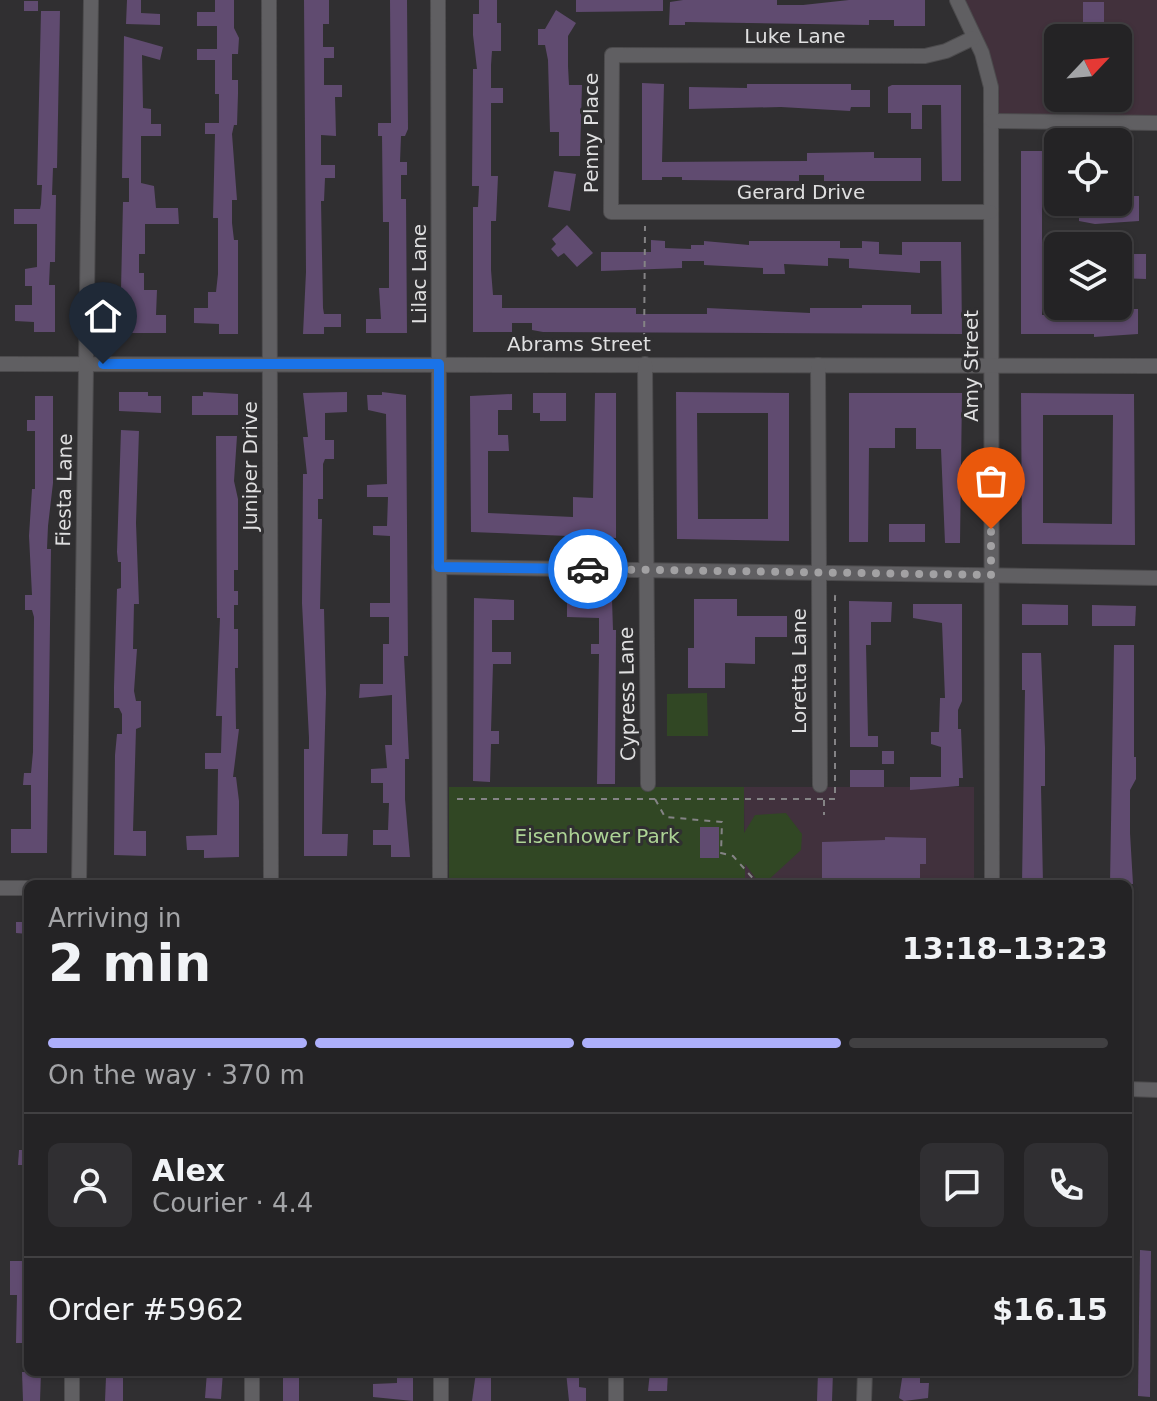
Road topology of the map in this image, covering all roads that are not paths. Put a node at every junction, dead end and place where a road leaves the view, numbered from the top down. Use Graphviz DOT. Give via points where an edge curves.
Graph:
graph roads {
  1 [pos="91,0"];
  2 [pos="269,0"];
  3 [pos="438,0"];
  4 [pos="957,0"];
  5 [pos="973,38"];
  6 [pos="612,55"];
  7 [pos="992,121"];
  8 [pos="1157,123"];
  9 [pos="611,212"];
  10 [pos="990,212"];
  11 [pos="0,364"];
  12 [pos="86,364"];
  13 [pos="269,364"];
  14 [pos="439,364"];
  15 [pos="645,364"];
  16 [pos="818,365"];
  17 [pos="991,365"];
  18 [pos="1157,366"];
  19 [pos="439,567"];
  20 [pos="646,570"];
  21 [pos="819,573"];
  22 [pos="991,575"];
  23 [pos="1157,578"];
  24 [pos="648,784"];
  25 [pos="822,792"];
  26 [pos="79,880"];
  27 [pos="271,880"];
  28 [pos="440,880"];
  29 [pos="992,880"];
  30 [pos="0,888"];
  31 [pos="24,888"];
  32 [pos="1132,1089"];
  33 [pos="1157,1090"];
  34 [pos="72,1376"];
  35 [pos="252,1376"];
  36 [pos="441,1376"];
  37 [pos="616,1376"];
  38 [pos="865,1376"];
  39 [pos="72,1401"];
  40 [pos="252,1401"];
  41 [pos="441,1401"];
  42 [pos="616,1401"];
  43 [pos="864,1401"];
  1 -- 12 [label="street, Fiesta Lane"];
  2 -- 13 [label="street, Juniper Drive"];
  3 -- 14 [label="street, Lilac Lane"];
  4 -- 5 [label="street, Amy Street"];
  5 -- 6 [label="street, Luke Lane" via="925,56"];
  5 -- 7 [label="street, Amy Street" via="988,70"];
  6 -- 9 [label="street, Penny Place"];
  7 -- 8 [label="street"];
  7 -- 10 [label="street, Amy Street"];
  9 -- 10 [label="street, Gerard Drive"];
  10 -- 17 [label="street, Amy Street"];
  11 -- 12 [label="street, Abrams Street"];
  12 -- 13 [label="street, Abrams Street"];
  12 -- 26 [label="street, Fiesta Lane"];
  13 -- 14 [label="street, Abrams Street"];
  13 -- 27 [label="street, Juniper Drive"];
  14 -- 15 [label="street, Abrams Street"];
  14 -- 19 [label="street, Lilac Lane"];
  15 -- 16 [label="street, Abrams Street"];
  15 -- 20 [label="street, Cypress Lane"];
  16 -- 17 [label="street, Abrams Street"];
  16 -- 21 [label="street, Loretta Lane"];
  17 -- 18 [label="street, Abrams Street"];
  17 -- 22 [label="street, Amy Street"];
  19 -- 20 [label="street"];
  19 -- 28 [label="street, Lilac Lane"];
  20 -- 21 [label="street"];
  20 -- 24 [label="street, Cypress Lane"];
  21 -- 22 [label="street"];
  21 -- 25 [label="street, Loretta Lane"];
  22 -- 23 [label="street"];
  22 -- 29 [label="street, Amy Street"];
  30 -- 31 [label="street"];
  32 -- 33 [label="street"];
  34 -- 39 [label="street"];
  35 -- 40 [label="street"];
  36 -- 41 [label="street"];
  37 -- 42 [label="street"];
  38 -- 43 [label="street"];
}
